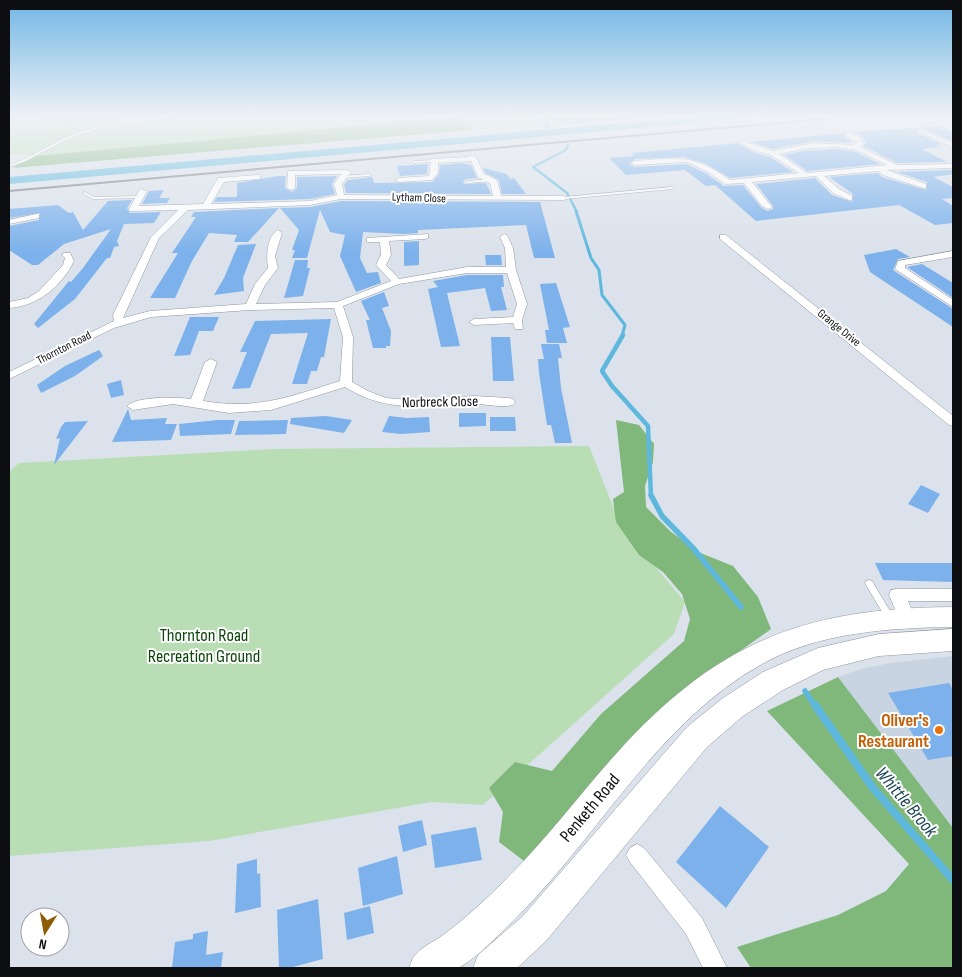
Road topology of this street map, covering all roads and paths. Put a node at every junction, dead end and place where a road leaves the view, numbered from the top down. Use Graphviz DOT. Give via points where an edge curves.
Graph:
graph roads {
  1 [pos="434,161"];
  2 [pos="414,162"];
  3 [pos="422,162"];
  4 [pos="475,162"];
  5 [pos="651,162"];
  6 [pos="659,162"];
  7 [pos="693,162"];
  8 [pos="786,162"];
  9 [pos="883,162"];
  10 [pos="635,163"];
  11 [pos="953,166"];
  12 [pos="894,167"];
  13 [pos="880,168"];
  14 [pos="658,169"];
  15 [pos="369,175"];
  16 [pos="806,175"];
  17 [pos="819,175"];
  18 [pos="257,176"];
  19 [pos="343,178"];
  20 [pos="399,180"];
  21 [pos="490,180"];
  22 [pos="746,181"];
  23 [pos="468,182"];
  24 [pos="923,186"];
  25 [pos="291,188"];
  26 [pos="672,188"];
  27 [pos="85,194"];
  28 [pos="141,194"];
  29 [pos="341,197"];
  30 [pos="497,198"];
  31 [pos="564,198"];
  32 [pos="849,198"];
  33 [pos="206,206"];
  34 [pos="186,207"];
  35 [pos="768,207"];
  36 [pos="36,216"];
  37 [pos="9,222"];
  38 [pos="278,233"];
  39 [pos="425,236"];
  40 [pos="493,237"];
  41 [pos="722,237"];
  42 [pos="370,240"];
  43 [pos="384,240"];
  44 [pos="953,254"];
  45 [pos="57,256"];
  46 [pos="511,270"];
  47 [pos="396,282"];
  48 [pos="953,304"];
  49 [pos="9,305"];
  50 [pos="338,305"];
  51 [pos="250,307"];
  52 [pos="121,322"];
  53 [pos="474,322"];
  54 [pos="211,362"];
  55 [pos="9,376"];
  56 [pos="346,383"];
  57 [pos="510,402"];
  58 [pos="196,403"];
  59 [pos="129,406"];
  60 [pos="953,422"];
  61 [pos="869,583"];
  62 [pos="953,595"];
  63 [pos="953,617"];
  64 [pos="901,626"];
  65 [pos="953,640"];
  66 [pos="637,855"];
  67 [pos="427,968"];
  68 [pos="491,968"];
  69 [pos="716,968"];
  1 -- 20 [label="street" via="432,178"];
  2 -- 3 [label="lane"];
  4 -- 21 [label="street" via="481,175"];
  5 -- 6 [label="street"];
  5 -- 10 [label="street"];
  5 -- 14 [label="street"];
  7 -- 22 [label="street" via="728,182"];
  8 -- 16 [label="street"];
  9 -- 12 [label="street"];
  11 -- 12 [label="street"];
  12 -- 13 [label="street"];
  13 -- 17 [label="street"];
  13 -- 24 [label="street"];
  15 -- 19 [label="lane"];
  16 -- 17 [label="street"];
  16 -- 22 [label="street"];
  17 -- 32 [label="street"];
  18 -- 33 [label="street" via="221,180"];
  19 -- 25 [label="street" via="347,172 291,173"];
  19 -- 29 [label="street" via="338,184"];
  21 -- 23 [label="lane"];
  21 -- 30 [label="street" via="494,182"];
  22 -- 35 [label="street" via="758,191 760,199"];
  26 -- 31 [label="lane"];
  27 -- 28 [label="lane" via="91,199"];
  28 -- 34 [label="street, Lytham Close" via="133,209"];
  29 -- 30 [label="street, Lytham Close"];
  29 -- 33 [label="street, Lytham Close" via="310,203"];
  30 -- 31 [label="street, Lytham Close"];
  33 -- 34 [label="street, Lytham Close"];
  34 -- 52 [label="street" via="155,237 118,315"];
  36 -- 37 [label="street"];
  38 -- 51 [label="street" via="270,256 273,268 260,284"];
  39 -- 43 [label="street"];
  40 -- 46 [label="street" via="508,237"];
  41 -- 60 [label="street, Grange Drive"];
  42 -- 43 [label="street"];
  43 -- 47 [label="street" via="386,255 381,265"];
  44 -- 48 [label="street" via="901,263 900,269"];
  45 -- 49 [label="street" via="72,253 68,264 40,296 24,304"];
  46 -- 47 [label="street" via="468,270"];
  46 -- 53 [label="street" via="522,304 518,324"];
  47 -- 50 [label="street"];
  50 -- 51 [label="street"];
  50 -- 56 [label="street" via="348,337"];
  51 -- 52 [label="street" via="164,312"];
  52 -- 55 [label="street, Thornton Road"];
  54 -- 58 [label="street"];
  56 -- 57 [label="street, Norbreck Close" via="384,401 410,404 475,400"];
  56 -- 58 [label="street" via="271,406 230,408"];
  58 -- 59 [label="street" via="173,400"];
  61 -- 64 [label="lane"];
  62 -- 64 [label="street" via="897,596"];
  63 -- 64 [label="main road"];
  64 -- 65 [label="main road"];
  64 -- 67 [label="main road, Penketh Road" via="830,629 758,654 729,671 664,723 536,872 477,930"];
  64 -- 68 [label="main road" via="851,651 818,660 773,681 733,707 697,737 534,929"];
  66 -- 69 [label="street" via="694,926"];
}
